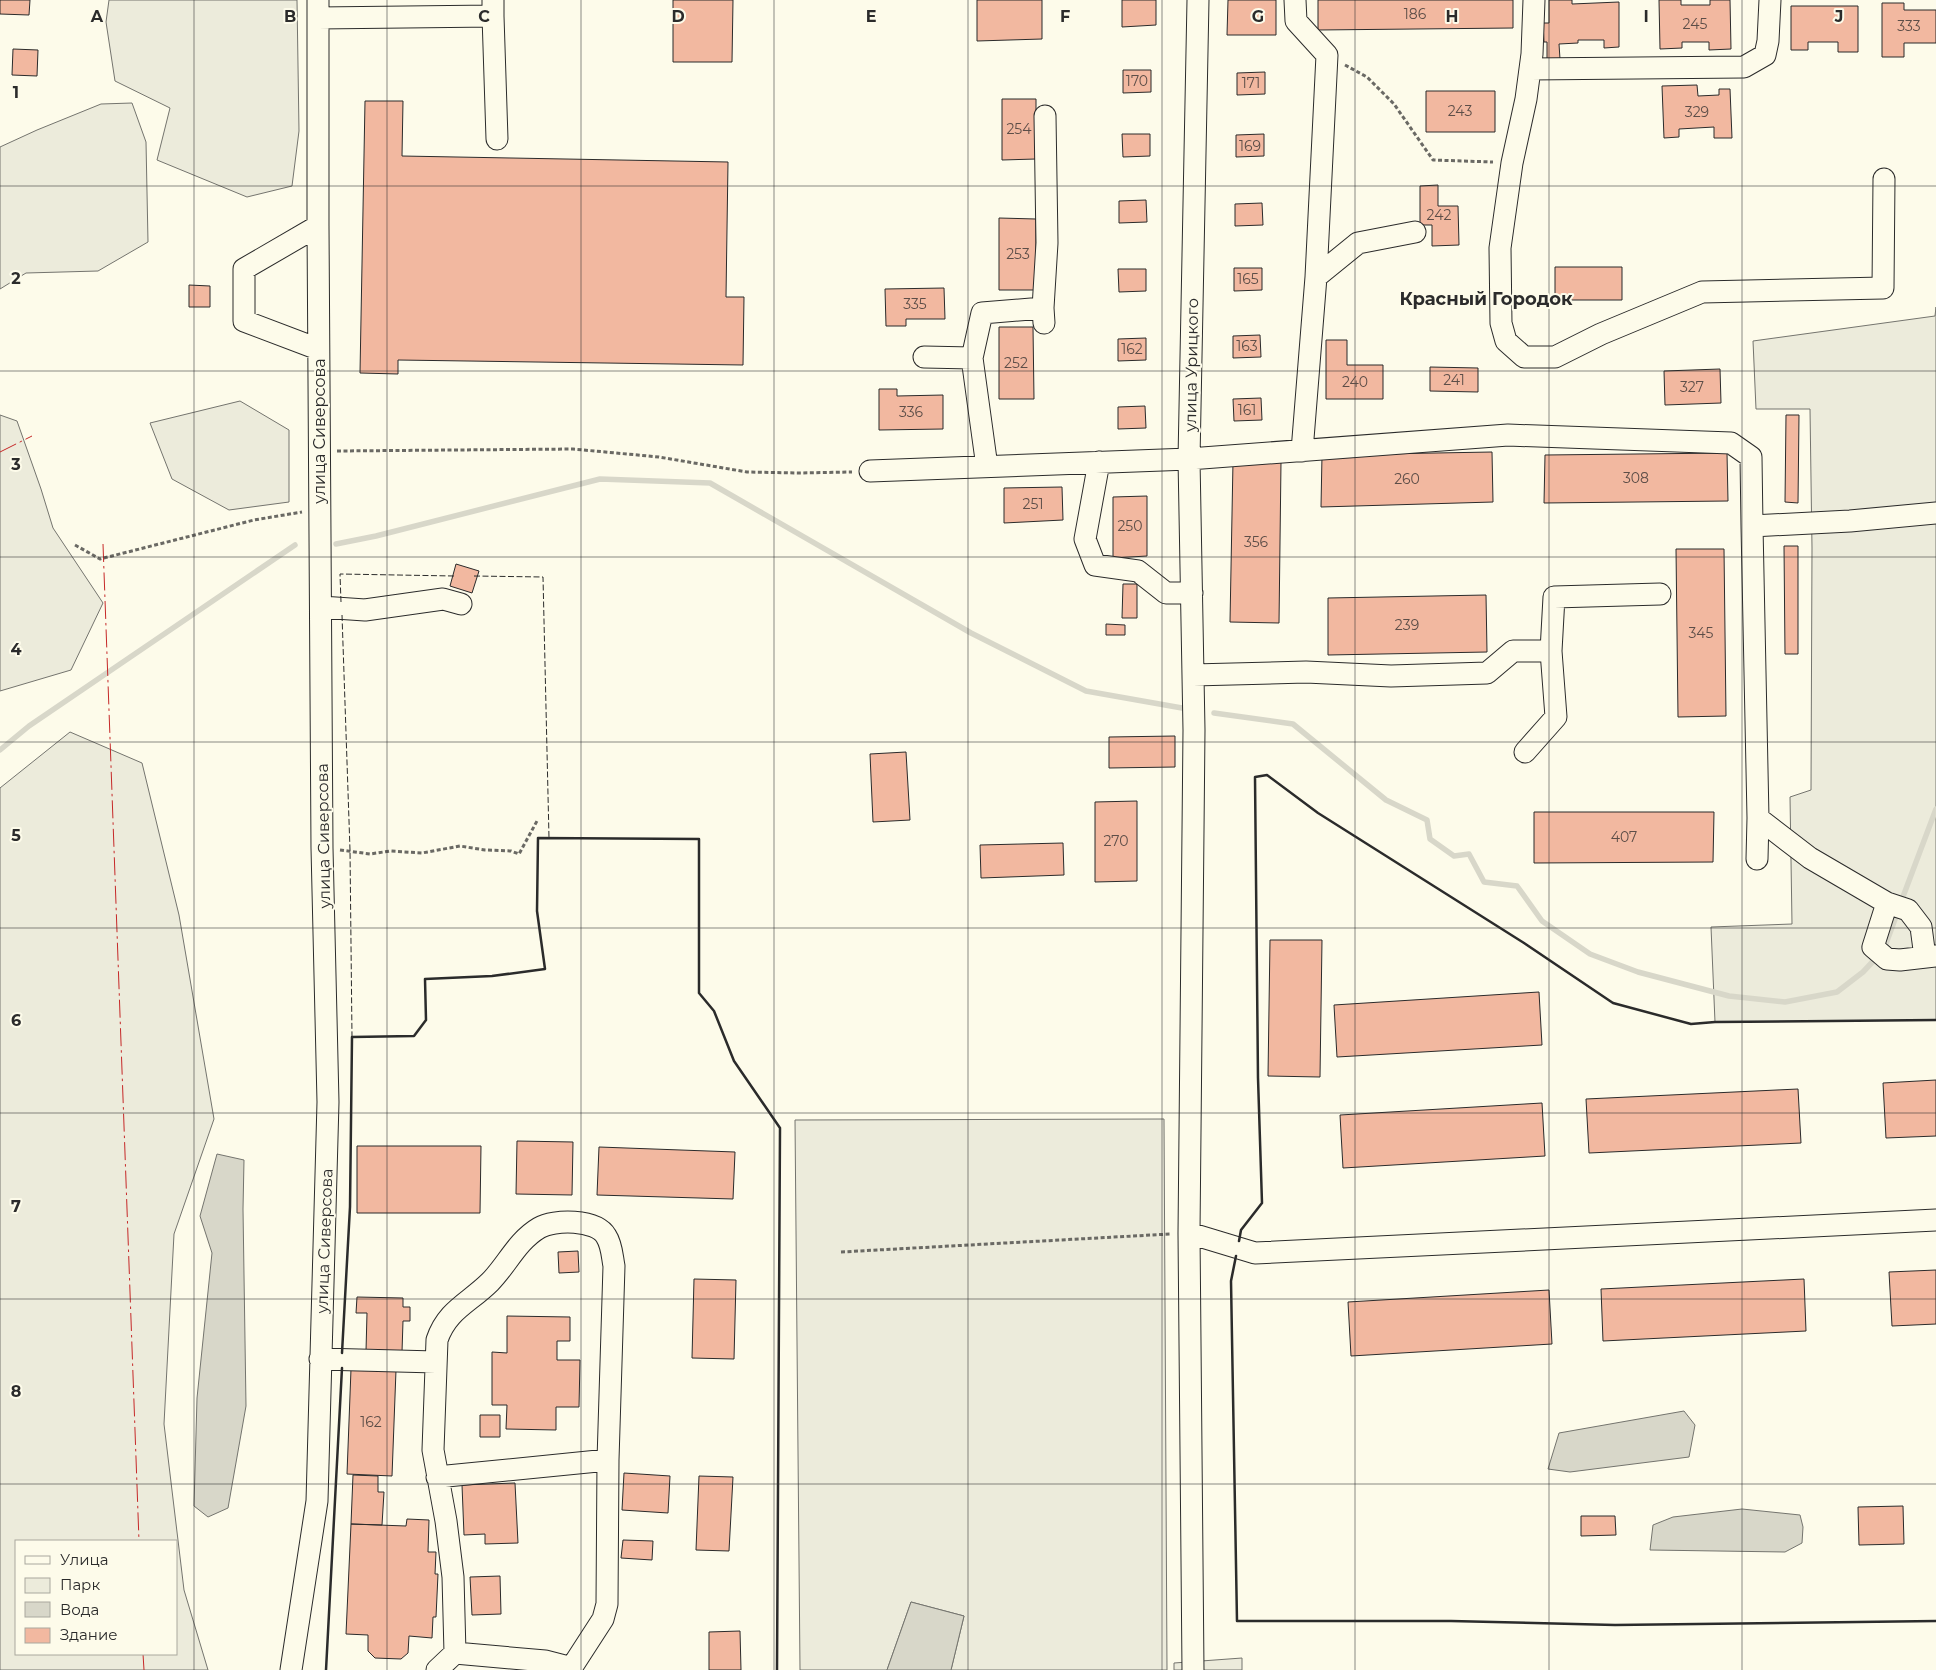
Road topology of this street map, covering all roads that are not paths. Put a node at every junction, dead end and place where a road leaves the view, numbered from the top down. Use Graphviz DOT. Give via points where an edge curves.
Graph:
graph roads {
  1 [pos="1198,0"];
  2 [pos="1295,0"];
  3 [pos="1534,0"];
  4 [pos="1770,0"];
  5 [pos="492,8"];
  6 [pos="318,9"];
  7 [pos="1530,70"];
  8 [pos="1045,116"];
  9 [pos="497,139"];
  10 [pos="1884,179"];
  11 [pos="318,226"];
  12 [pos="1415,232"];
  13 [pos="1316,277"];
  14 [pos="318,349"];
  15 [pos="924,357"];
  16 [pos="972,358"];
  17 [pos="1302,451"];
  18 [pos="1190,459"];
  19 [pos="1099,462"];
  20 [pos="987,467"];
  21 [pos="870,471"];
  22 [pos="1936,513"];
  23 [pos="1752,526"];
  24 [pos="1192,593"];
  25 [pos="1660,594"];
  26 [pos="462,604"];
  27 [pos="321,607"];
  28 [pos="1551,651"];
  29 [pos="1193,675"];
  30 [pos="1525,752"];
  31 [pos="1758,818"];
  32 [pos="1757,859"];
  33 [pos="1887,903"];
  34 [pos="1930,956"];
  35 [pos="1936,1220"];
  36 [pos="1189,1233"];
  37 [pos="320,1359"];
  38 [pos="436,1362"];
  39 [pos="608,1460"];
  40 [pos="437,1476"];
  41 [pos="455,1653"];
  42 [pos="571,1669"];
  43 [pos="292,1670"];
  44 [pos="437,1670"];
  45 [pos="1192,1670"];
  1 -- 18 [label="street, улица Урицкого"];
  2 -- 13 [label="street" via="1296,21 1327,55"];
  3 -- 7 [label="street"];
  4 -- 7 [label="street" via="1766,55 1744,67"];
  5 -- 6 [label="street"];
  5 -- 9 [label="street"];
  6 -- 11 [label="street, улица Сиверсова"];
  7 -- 10 [label="street" via="1500,248 1500,323 1506,341 1524,357 1555,357 1702,292 1883,288"];
  8 -- 16 [label="street" via="1047,243 1043,316 982,313"];
  11 -- 14 [label="street, улица Сиверсова"];
  11 -- 14 [label="street" via="244,269 244,321"];
  12 -- 13 [label="street" via="1358,243"];
  13 -- 17 [label="street"];
  14 -- 27 [label="street, улица Сиверсова"];
  15 -- 16 [label="street"];
  16 -- 20 [label="street"];
  17 -- 18 [label="street"];
  17 -- 23 [label="street" via="1508,436 1731,443 1751,457"];
  18 -- 19 [label="street"];
  18 -- 24 [label="street, улица Урицкого"];
  19 -- 20 [label="street"];
  19 -- 24 [label="street" via="1085,540 1095,565 1138,572 1166,593"];
  20 -- 21 [label="street"];
  22 -- 23 [label="street" via="1850,522"];
  23 -- 31 [label="street"];
  24 -- 29 [label="street, улица Урицкого"];
  25 -- 28 [label="street" via="1554,597"];
  26 -- 27 [label="street" via="443,599 365,610"];
  27 -- 37 [label="street, улица Сиверсова" via="328,1102"];
  28 -- 29 [label="street" via="1513,651 1487,673"];
  28 -- 30 [label="street" via="1556,717"];
  29 -- 36 [label="street, улица Урицкого"];
  31 -- 32 [label="street"];
  31 -- 33 [label="street" via="1810,858"];
  33 -- 34 [label="street" via="1908,910 1921,928"];
  33 -- 34 [label="street" via="1880,953"];
  35 -- 36 [label="street" via="1255,1253"];
  36 -- 45 [label="street, улица Урицкого"];
  37 -- 38 [label="street"];
  37 -- 43 [label="street, улица Сиверсова" via="317,1501"];
  38 -- 39 [label="street" via="437,1340 446,1320 483,1290 517,1248 539,1228 558,1223 595,1226 606,1235 614,1266"];
  38 -- 40 [label="street" via="433,1450"];
  39 -- 40 [label="street"];
  39 -- 42 [label="street" via="607,1604 603,1619"];
  40 -- 41 [label="street" via="453,1577"];
  41 -- 42 [label="street" via="545,1661"];
  41 -- 44 [label="street"];
}
